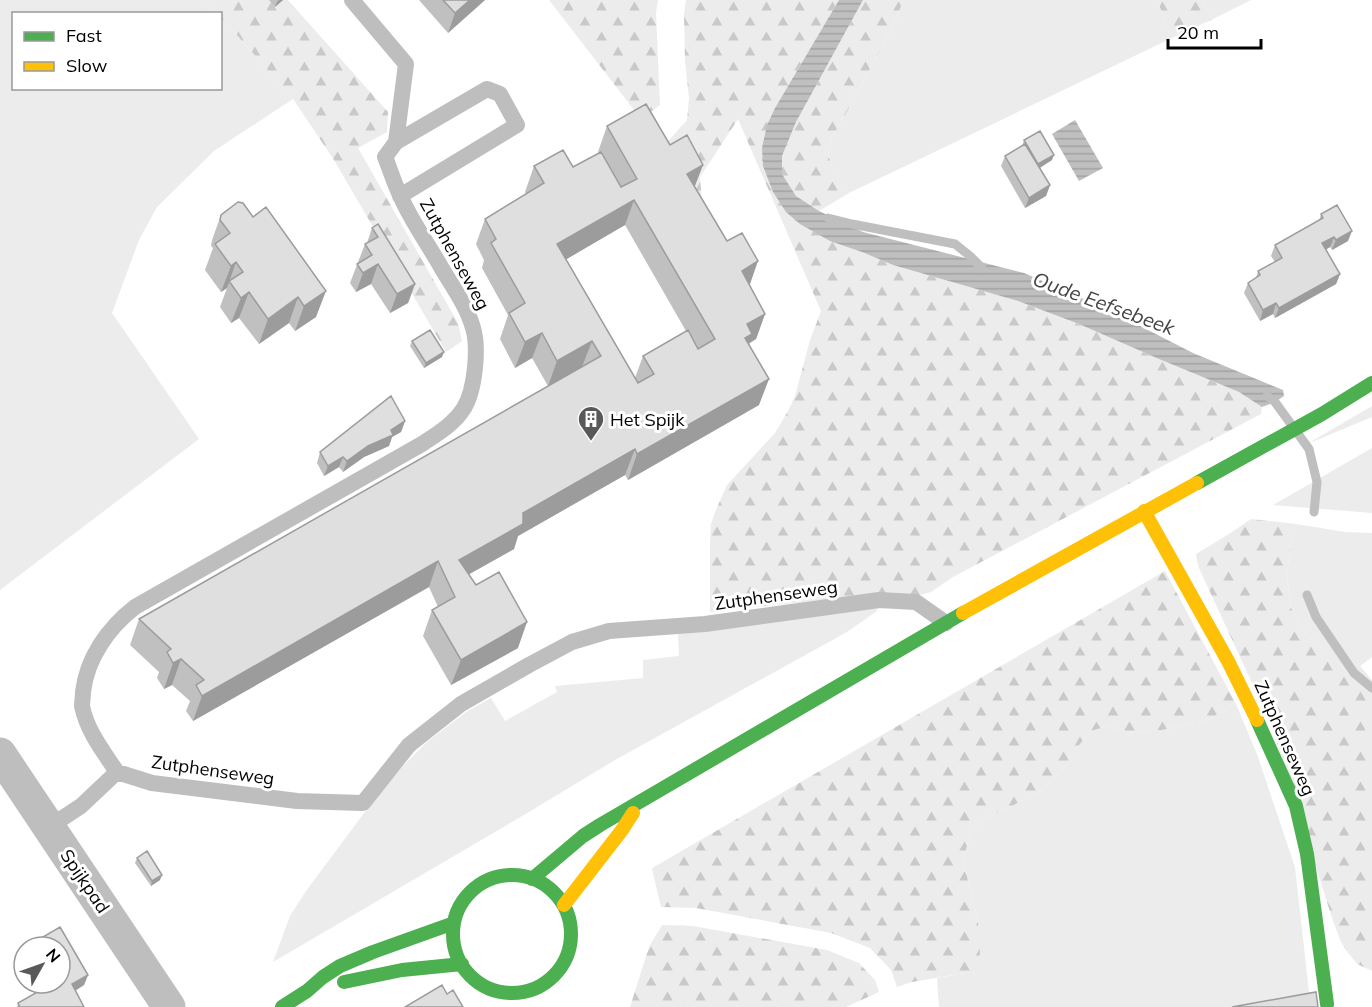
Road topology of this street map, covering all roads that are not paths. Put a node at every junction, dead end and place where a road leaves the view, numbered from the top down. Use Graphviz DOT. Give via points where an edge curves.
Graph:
graph roads {
  1 [pos="351,0"];
  2 [pos="396,142"];
  3 [pos="400,196"];
  4 [pos="1372,383"];
  5 [pos="1144,511"];
  6 [pos="946,623"];
  7 [pos="0,754"];
  8 [pos="117,772"];
  9 [pos="638,804"];
  10 [pos="49,827"];
  11 [pos="532,879"];
  12 [pos="564,904"];
  13 [pos="454,923"];
  14 [pos="462,964"];
  15 [pos="307,991"];
  16 [pos="518,1000"];
  17 [pos="1327,1004"];
  18 [pos="169,1007"];
  19 [pos="282,1007"];
  1 -- 2 [label="lane, Zutphenseweg" via="406,64"];
  2 -- 3 [label="lane, Zutphenseweg" via="385,157"];
  2 -- 3 [label="lane" via="487,89 500,94 517,125"];
  3 -- 8 [label="lane, Zutphenseweg" via="473,328 475,362 464,408 443,430 422,444 122,617 94,655 82,704 88,725"];
  4 -- 5 [label="street"];
  5 -- 6 [label="street"];
  5 -- 17 [label="street, Zutphenseweg" via="1252,708 1296,806"];
  6 -- 8 [label="lane, Zutphenseweg" via="916,602 879,600 705,624 594,634 572,642 461,704 409,745 363,803 297,801 152,783"];
  6 -- 9 [label="street"];
  7 -- 10 [label="street, Spijkpad"];
  8 -- 10 [label="lane" via="81,806"];
  9 -- 11 [label="street" via="583,836"];
  9 -- 12 [label="street"];
  10 -- 18 [label="street, Spijkpad"];
  11 -- 12 [label="street" via="553,891"];
  11 -- 13 [label="street" via="507,875 490,879 464,900"];
  12 -- 16 [label="street" via="571,928 571,945 565,961 556,975"];
  13 -- 14 [label="street" via="455,949"];
  13 -- 15 [label="street" via="340,966"];
  14 -- 15 [label="street" via="388,971"];
  14 -- 16 [label="street" via="478,983"];
  15 -- 19 [label="street"];
}
